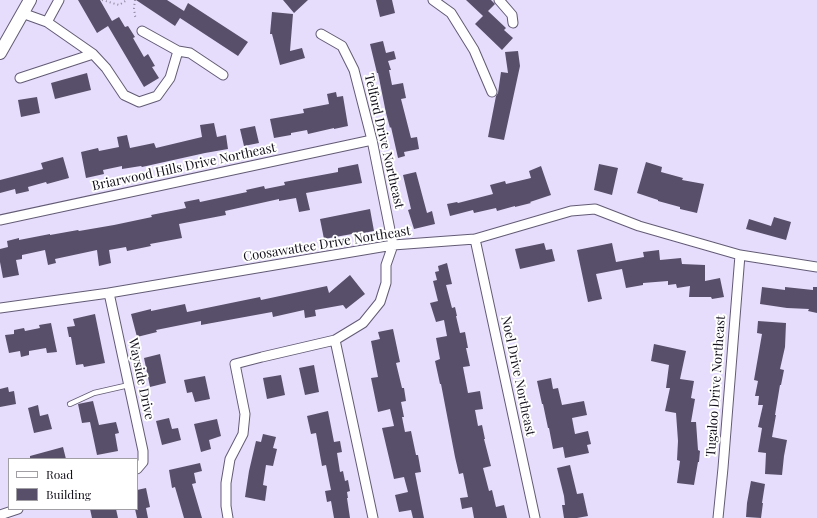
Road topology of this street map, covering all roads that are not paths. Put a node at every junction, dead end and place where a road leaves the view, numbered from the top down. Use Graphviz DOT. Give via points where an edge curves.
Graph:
graph roads {
  1 [pos="30,0"];
  2 [pos="59,0"];
  3 [pos="433,0"];
  4 [pos="499,0"];
  5 [pos="22,13"];
  6 [pos="46,22"];
  7 [pos="513,22"];
  8 [pos="142,31"];
  9 [pos="321,34"];
  10 [pos="178,51"];
  11 [pos="0,52"];
  12 [pos="94,54"];
  13 [pos="223,75"];
  14 [pos="20,78"];
  15 [pos="492,92"];
  16 [pos="372,140"];
  17 [pos="0,220"];
  18 [pos="475,239"];
  19 [pos="393,244"];
  20 [pos="740,255"];
  21 [pos="817,267"];
  22 [pos="109,293"];
  23 [pos="0,308"];
  24 [pos="336,340"];
  25 [pos="129,385"];
  26 [pos="70,404"];
  27 [pos="138,468"];
  28 [pos="15,510"];
  29 [pos="0,515"];
  30 [pos="228,518"];
  31 [pos="374,518"];
  32 [pos="534,518"];
  33 [pos="718,518"];
  1 -- 5 [label="street"];
  2 -- 6 [label="street"];
  3 -- 15 [label="street" via="451,13 474,50"];
  4 -- 7 [label="street" via="512,15"];
  5 -- 6 [label="street"];
  5 -- 11 [label="street"];
  6 -- 12 [label="street"];
  8 -- 10 [label="street"];
  9 -- 16 [label="street, Telford Drive Northeast" via="342,46 354,70"];
  10 -- 12 [label="street" via="170,78 157,96 139,102 124,95"];
  10 -- 13 [label="street" via="190,53"];
  12 -- 14 [label="street"];
  16 -- 17 [label="street, Briarwood Hills Drive Northeast"];
  16 -- 19 [label="street, Telford Drive Northeast"];
  18 -- 19 [label="street, Coosawattee Drive Northeast"];
  18 -- 20 [label="street, Coosawattee Drive Northeast" via="571,211 595,210 639,226"];
  18 -- 32 [label="street, Noel Drive Northeast"];
  19 -- 22 [label="street, Coosawattee Drive Northeast"];
  19 -- 24 [label="street" via="386,265 386,283 380,302 362,323"];
  20 -- 21 [label="street, Coosawattee Drive Northeast"];
  20 -- 33 [label="street, Tugaloo Drive Northeast"];
  22 -- 23 [label="street, Coosawattee Drive Northeast"];
  22 -- 25 [label="street, Wayside Drive"];
  24 -- 30 [label="street" via="235,364 245,414 243,434 230,459 226,483"];
  24 -- 31 [label="street"];
  25 -- 26 [label="lane" via="94,393"];
  25 -- 27 [label="street, Wayside Drive" via="143,451 143,462"];
  28 -- 29 [label="street"];
}
